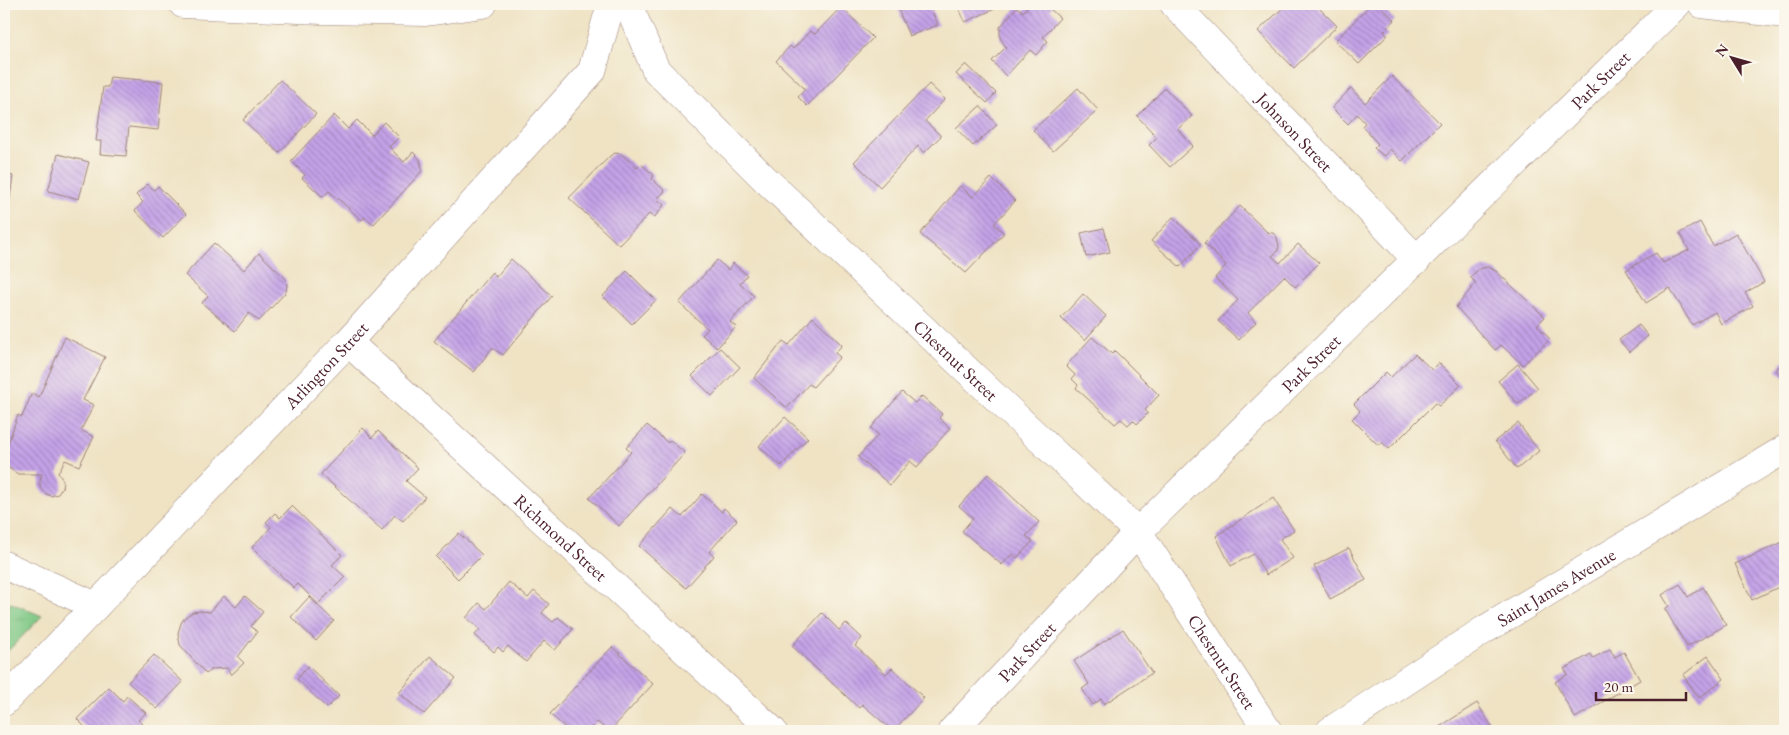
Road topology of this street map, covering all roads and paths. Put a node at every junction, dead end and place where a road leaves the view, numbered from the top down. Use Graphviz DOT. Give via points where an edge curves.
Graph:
graph roads {
  1 [pos="183,4"];
  2 [pos="483,4"];
  3 [pos="611,4"];
  4 [pos="628,4"];
  5 [pos="1174,4"];
  6 [pos="1677,4"];
  7 [pos="1702,4"];
  8 [pos="250,6"];
  9 [pos="1785,14"];
  10 [pos="1418,260"];
  11 [pos="348,342"];
  12 [pos="1785,449"];
  13 [pos="1138,532"];
  14 [pos="4,565"];
  15 [pos="96,606"];
  16 [pos="4,702"];
  17 [pos="773,731"];
  18 [pos="952,731"];
  19 [pos="1268,731"];
  20 [pos="1330,731"];
  1 -- 8 [label="street"];
  2 -- 8 [label="street" via="426,12"];
  3 -- 11 [label="street, Arlington Street" via="592,71"];
  4 -- 13 [label="street, Chestnut Street" via="656,70 765,179"];
  5 -- 10 [label="street, Johnson Street"];
  6 -- 10 [label="street, Park Street"];
  7 -- 9 [label="street"];
  10 -- 13 [label="street, Park Street"];
  11 -- 15 [label="street, Arlington Street"];
  11 -- 17 [label="street, Richmond Street"];
  12 -- 20 [label="street, Saint James Avenue" via="1484,630"];
  13 -- 18 [label="street, Park Street"];
  13 -- 19 [label="street, Chestnut Street"];
  14 -- 15 [label="street"];
  15 -- 16 [label="street, Arlington Street"];
}
